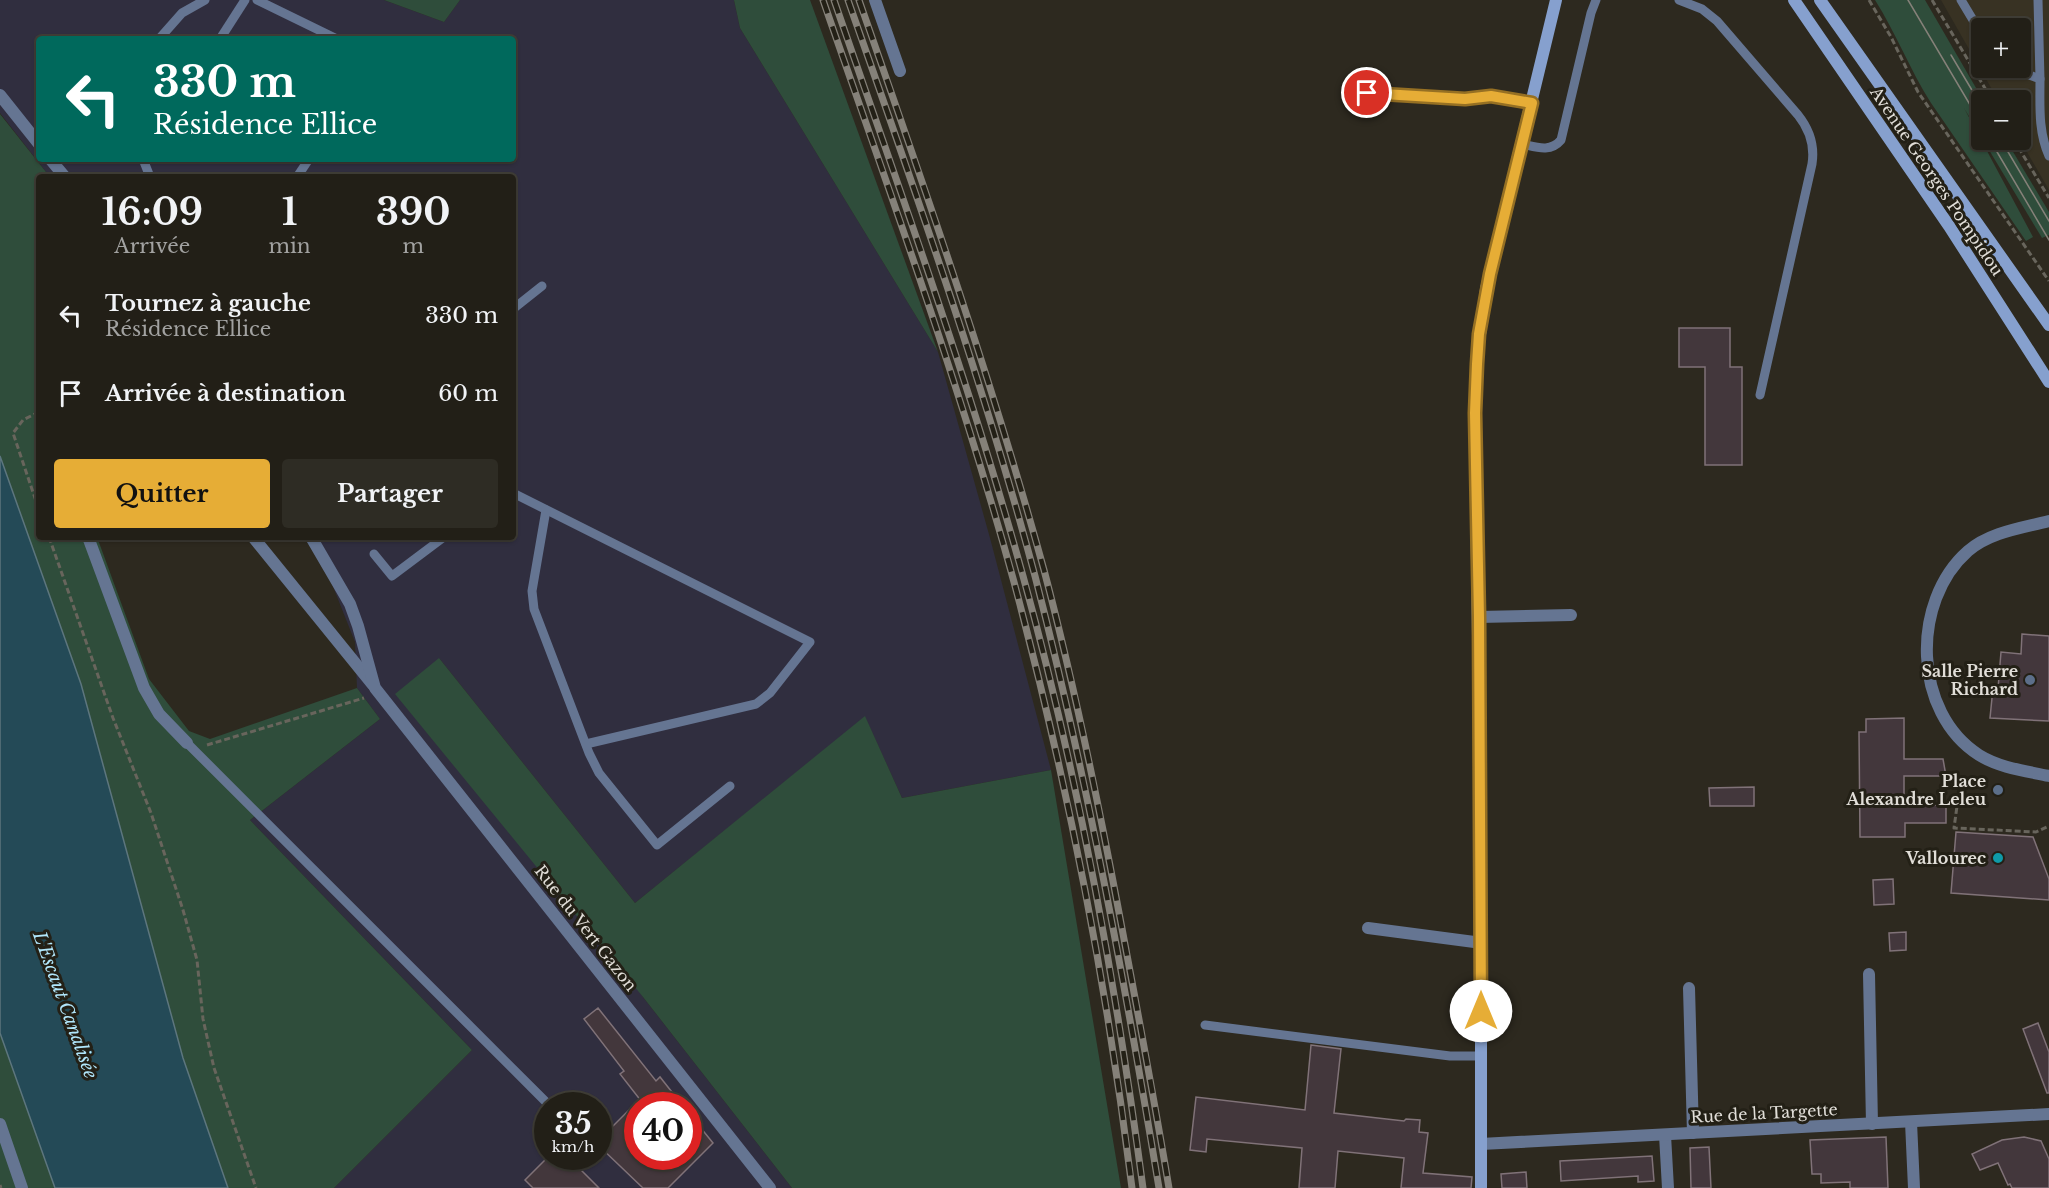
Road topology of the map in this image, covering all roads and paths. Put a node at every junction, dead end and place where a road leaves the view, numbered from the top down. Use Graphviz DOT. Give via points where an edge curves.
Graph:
graph roads {
  1 [pos="205,0"];
  2 [pos="245,0"];
  3 [pos="257,0"];
  4 [pos="875,0"];
  5 [pos="1556,0"];
  6 [pos="1596,0"];
  7 [pos="1680,0"];
  8 [pos="1794,0"];
  9 [pos="1820,0"];
  10 [pos="1869,0"];
  11 [pos="1932,0"];
  12 [pos="1961,0"];
  13 [pos="2038,0"];
  14 [pos="1972,18"];
  15 [pos="162,36"];
  16 [pos="222,36"];
  17 [pos="332,36"];
  18 [pos="900,71"];
  19 [pos="2031,76"];
  20 [pos="2040,79"];
  21 [pos="1986,90"];
  22 [pos="1367,93"];
  23 [pos="0,95"];
  24 [pos="1532,103"];
  25 [pos="36,140"];
  26 [pos="1521,144"];
  27 [pos="2020,150"];
  28 [pos="2048,150"];
  29 [pos="53,162"];
  30 [pos="63,174"];
  31 [pos="2049,198"];
  32 [pos="2049,280"];
  33 [pos="542,286"];
  34 [pos="516,307"];
  35 [pos="2049,325"];
  36 [pos="2049,382"];
  37 [pos="1760,395"];
  38 [pos="36,414"];
  39 [pos="516,495"];
  40 [pos="36,501"];
  41 [pos="546,510"];
  42 [pos="2049,521"];
  43 [pos="50,540"];
  44 [pos="89,540"];
  45 [pos="255,540"];
  46 [pos="313,540"];
  47 [pos="440,540"];
  48 [pos="374,554"];
  49 [pos="1570,615"];
  50 [pos="1479,617"];
  51 [pos="379,693"];
  52 [pos="187,743"];
  53 [pos="586,744"];
  54 [pos="2049,776"];
  55 [pos="730,786"];
  56 [pos="1958,799"];
  57 [pos="2049,826"];
  58 [pos="1368,928"];
  59 [pos="1482,943"];
  60 [pos="1869,974"];
  61 [pos="1689,988"];
  62 [pos="1206,1025"];
  63 [pos="1481,1056"];
  64 [pos="536,1092"];
  65 [pos="2049,1114"];
  66 [pos="1911,1122"];
  67 [pos="0,1124"];
  68 [pos="1872,1124"];
  69 [pos="1693,1133"];
  70 [pos="1665,1135"];
  71 [pos="1481,1144"];
  72 [pos="22,1188"];
  73 [pos="256,1188"];
  74 [pos="770,1188"];
  75 [pos="1481,1188"];
  76 [pos="1668,1188"];
  77 [pos="1914,1188"];
  1 -- 15 [label="lane" via="182,13"];
  2 -- 16 [label="lane"];
  3 -- 17 [label="lane"];
  4 -- 18 [label="street"];
  5 -- 24 [label="street"];
  6 -- 26 [label="lane" via="1561,140 1548,148"];
  7 -- 37 [label="lane" via="1702,9 1717,21 1798,115 1814,147"];
  8 -- 36 [label="street, Avenue Georges Pompidou" via="1949,226"];
  9 -- 35 [label="street, Avenue Georges Pompidou"];
  10 -- 32 [label="path" via="1924,102"];
  11 -- 21 [label="path"];
  12 -- 14 [label="lane"];
  13 -- 20 [label="lane"];
  19 -- 20 [label="lane"];
  20 -- 28 [label="lane" via="2040,123"];
  22 -- 24 [label="lane" via="1465,99 1491,96"];
  23 -- 25 [label="street"];
  24 -- 26 [label="street"];
  26 -- 50 [label="street" via="1490,274 1478,350 1475,413"];
  27 -- 31 [label="path"];
  29 -- 30 [label="street"];
  33 -- 34 [label="lane"];
  38 -- 40 [label="path" via="23,420 13,433"];
  39 -- 41 [label="lane"];
  41 -- 53 [label="lane" via="532,591 534,609"];
  41 -- 53 [label="lane" via="810,642 770,693 756,704"];
  42 -- 54 [label="street" via="1995,536 1968,551 1954,567 1936,601 1928,640 1928,677 1934,698 1947,723 1969,748 1991,762"];
  43 -- 73 [label="path" via="183,909 197,960 203,1019 214,1068"];
  44 -- 52 [label="street" via="144,688 159,714"];
  45 -- 51 [label="street, Rue du Vert Gazon"];
  46 -- 51 [label="street, Rue du Vert Gazon" via="350,604"];
  47 -- 48 [label="lane" via="392,576"];
  49 -- 50 [label="street"];
  50 -- 59 [label="street"];
  51 -- 52 [label="path" via="206,745"];
  51 -- 74 [label="street, Rue du Vert Gazon"];
  52 -- 64 [label="lane"];
  53 -- 55 [label="lane" via="604,781 657,845"];
  56 -- 57 [label="path" via="1954,828 2036,832"];
  58 -- 59 [label="street"];
  59 -- 63 [label="street"];
  60 -- 68 [label="street"];
  61 -- 69 [label="street"];
  62 -- 63 [label="lane" via="1450,1056"];
  63 -- 71 [label="street"];
  65 -- 66 [label="street, Rue de la Targette"];
  66 -- 68 [label="street, Rue de la Targette"];
  66 -- 77 [label="street"];
  67 -- 72 [label="street"];
  68 -- 69 [label="street, Rue de la Targette"];
  69 -- 70 [label="street, Rue de la Targette"];
  70 -- 71 [label="street, Rue de la Targette"];
  70 -- 76 [label="street"];
  71 -- 75 [label="street"];
}
